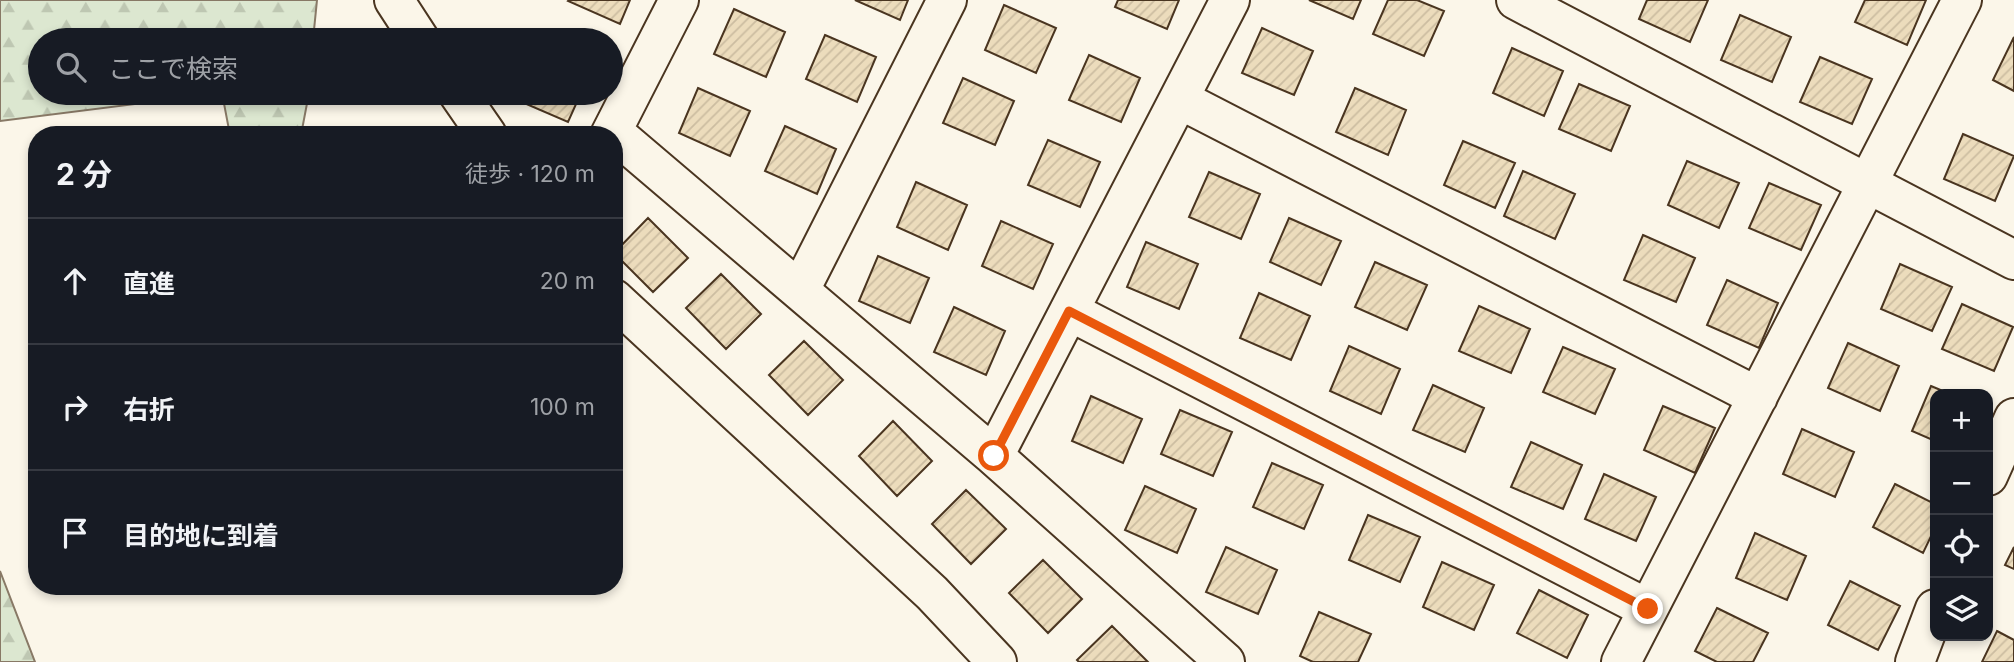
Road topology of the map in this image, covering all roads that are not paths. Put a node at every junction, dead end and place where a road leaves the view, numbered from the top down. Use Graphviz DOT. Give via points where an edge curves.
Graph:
graph roads {
  1 [pos="394,0"];
  2 [pos="680,0"];
  3 [pos="947,0"];
  4 [pos="1230,0"];
  5 [pos="1516,0"];
  6 [pos="1962,0"];
  7 [pos="412,28"];
  8 [pos="1179,99"];
  9 [pos="466,105"];
  10 [pos="481,126"];
  11 [pos="615,126"];
  12 [pos="623,143"];
  13 [pos="1867,184"];
  14 [pos="2014,260"];
  15 [pos="800,290"];
  16 [pos="623,307"];
  17 [pos="1069,311"];
  18 [pos="1758,397"];
  19 [pos="2014,418"];
  20 [pos="994,456"];
  21 [pos="1993,465"];
  22 [pos="1648,609"];
  23 [pos="1930,622"];
  24 [pos="997,662"];
  25 [pos="1225,662"];
  26 [pos="1621,662"];
  27 [pos="1915,662"];
  1 -- 7 [label="street"];
  2 -- 11 [label="street"];
  3 -- 15 [label="street"];
  4 -- 8 [label="street"];
  5 -- 13 [label="street"];
  6 -- 13 [label="street"];
  8 -- 17 [label="street"];
  8 -- 18 [label="street"];
  9 -- 10 [label="street"];
  12 -- 15 [label="street"];
  13 -- 14 [label="street"];
  13 -- 18 [label="street"];
  15 -- 20 [label="street"];
  16 -- 24 [label="street" via="932,593"];
  17 -- 20 [label="street"];
  17 -- 22 [label="street"];
  18 -- 22 [label="street"];
  19 -- 21 [label="street"];
  20 -- 25 [label="street"];
  22 -- 26 [label="street"];
  23 -- 27 [label="street"];
}
